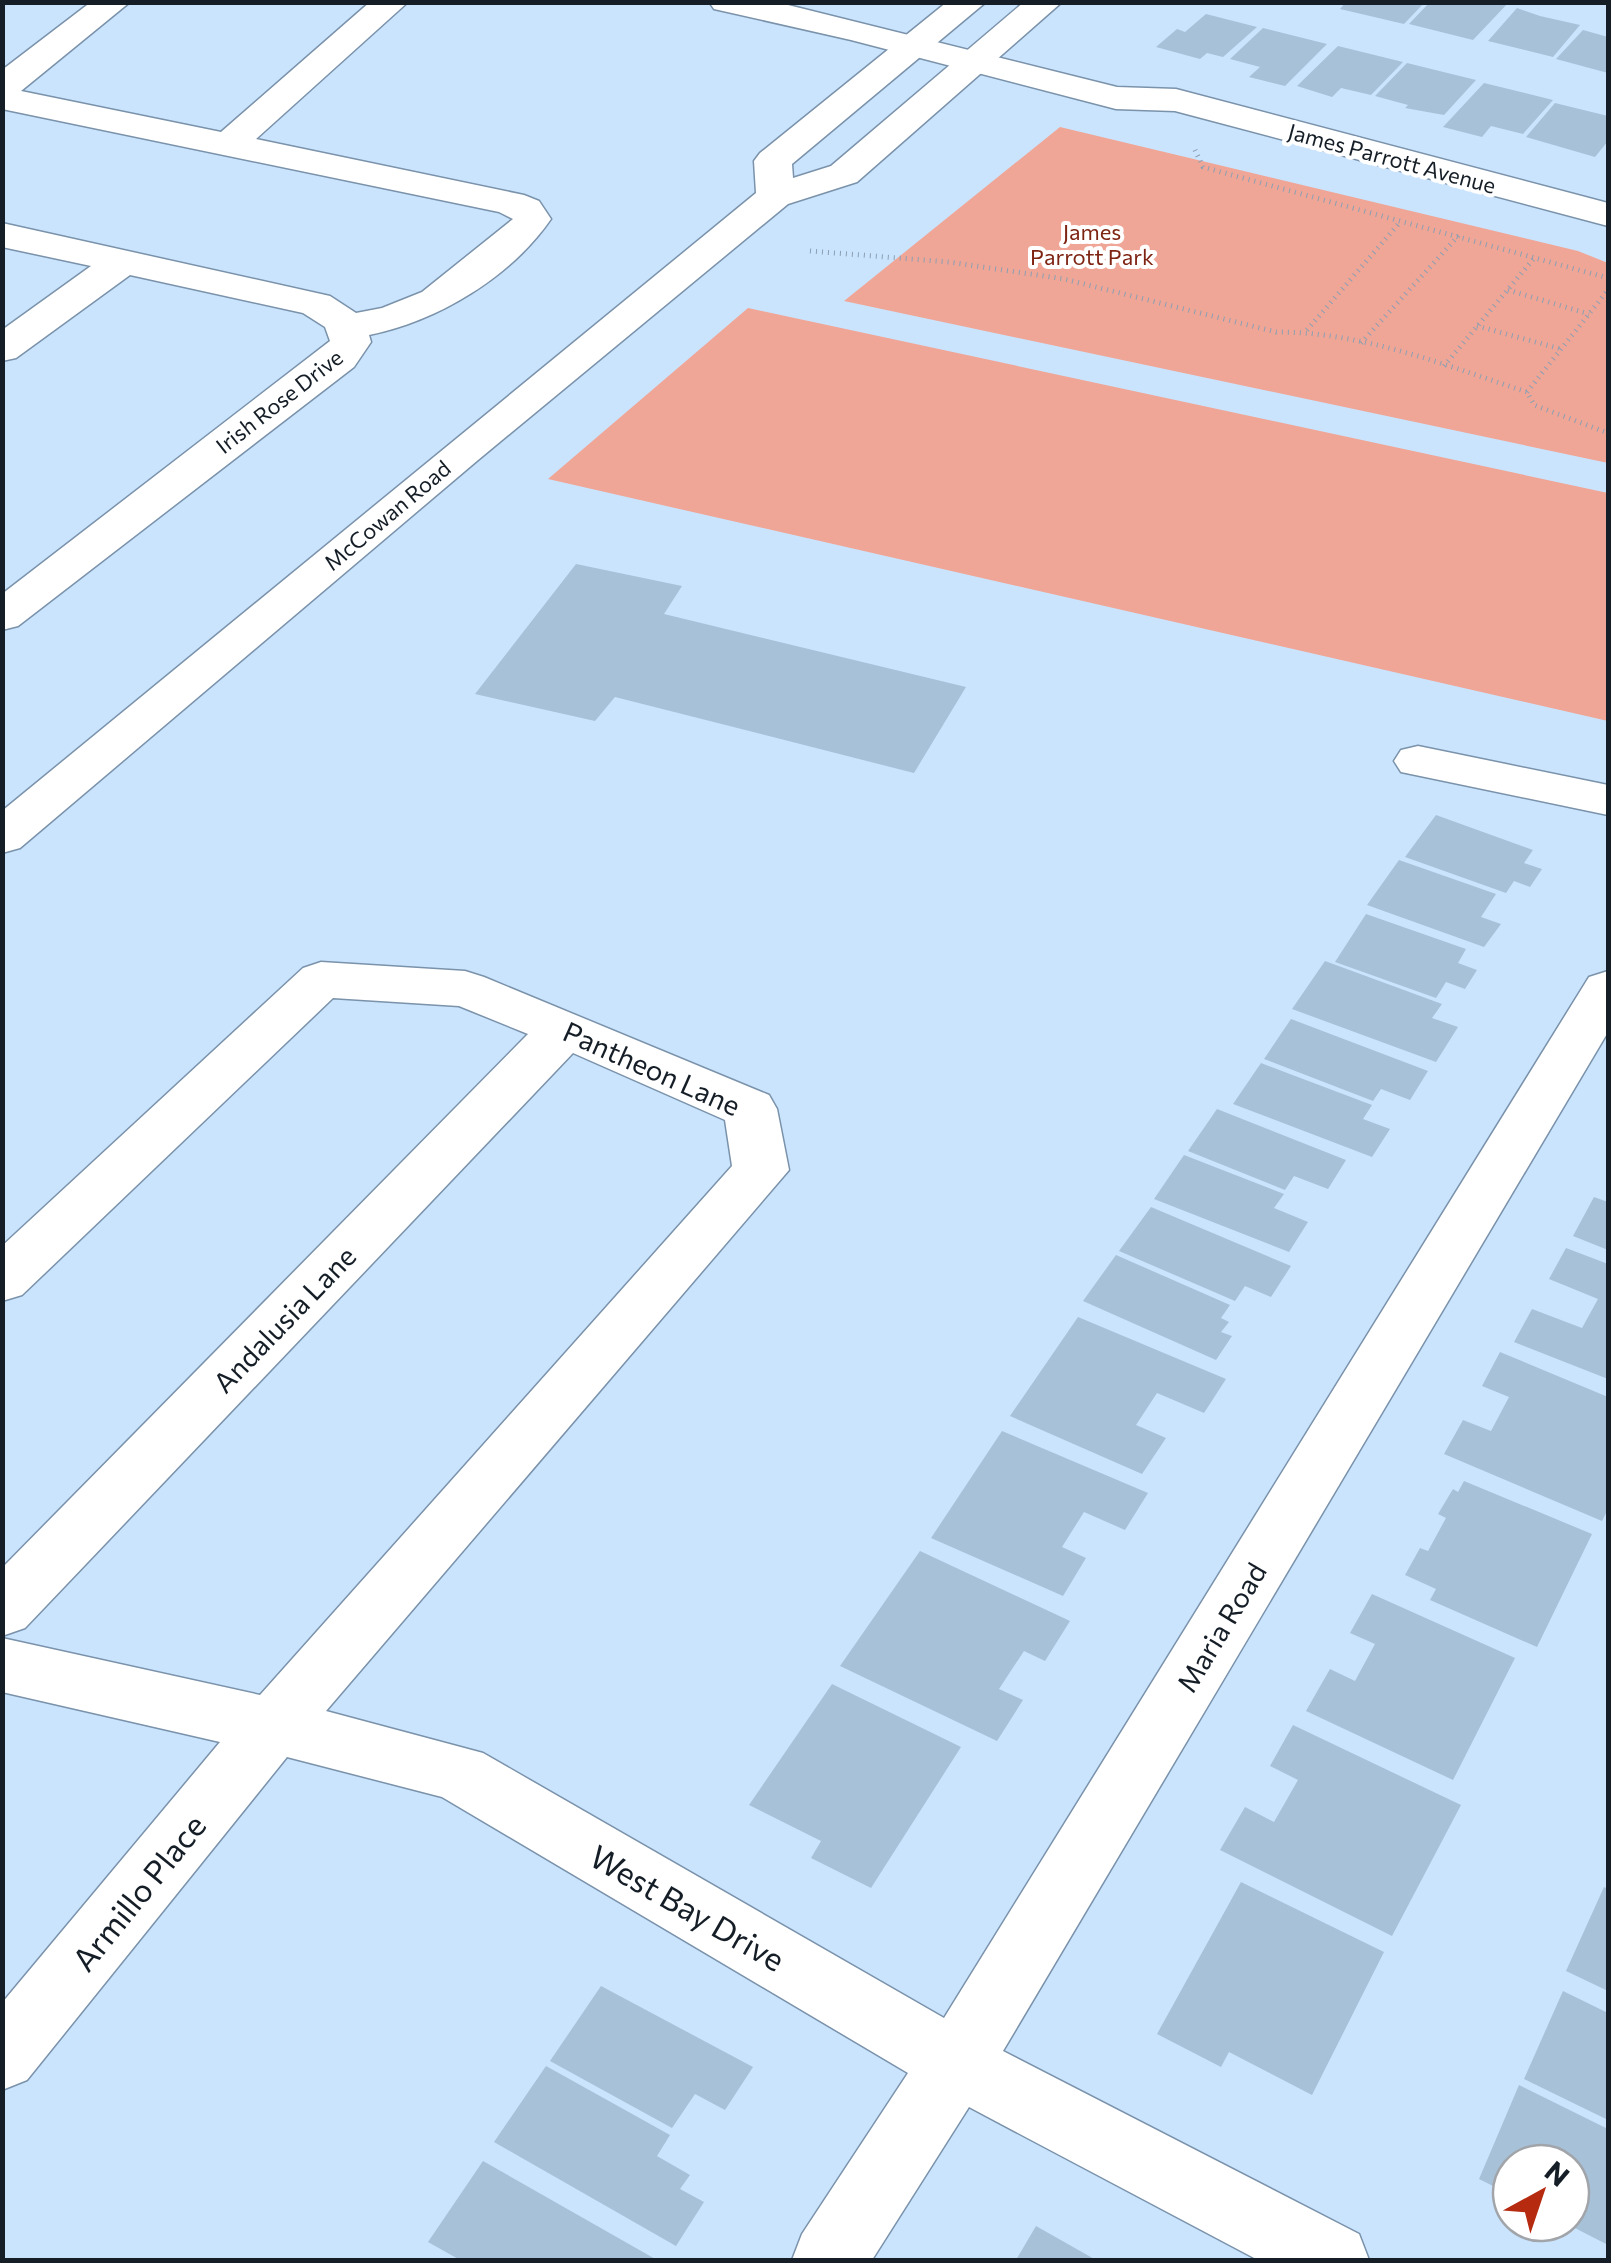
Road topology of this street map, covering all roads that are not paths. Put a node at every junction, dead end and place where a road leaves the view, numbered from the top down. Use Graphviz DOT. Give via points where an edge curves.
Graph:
graph roads {
  1 [pos="113,2"];
  2 [pos="391,2"];
  3 [pos="726,2"];
  4 [pos="845,2"];
  5 [pos="968,2"];
  6 [pos="1045,2"];
  7 [pos="928,35"];
  8 [pos="989,51"];
  9 [pos="2,88"];
  10 [pos="2,98"];
  11 [pos="228,145"];
  12 [pos="775,196"];
  13 [pos="1608,215"];
  14 [pos="2,236"];
  15 [pos="122,262"];
  16 [pos="348,327"];
  17 [pos="2,349"];
  18 [pos="2,616"];
  19 [pos="1418,761"];
  20 [pos="1608,800"];
  21 [pos="2,838"];
  22 [pos="1608,989"];
  23 [pos="566,1028"];
  24 [pos="2,1280"];
  25 [pos="2,1610"];
  26 [pos="2,1664"];
  27 [pos="272,1726"];
  28 [pos="2,2058"];
  29 [pos="956,2063"];
  30 [pos="829,2260"];
  31 [pos="1332,2260"];
  1 -- 9 [label="street"];
  2 -- 11 [label="street"];
  3 -- 7 [label="street"];
  4 -- 7 [label="street"];
  5 -- 7 [label="street"];
  6 -- 8 [label="street, McCowan Road"];
  7 -- 8 [label="street, James Parrott Avenue"];
  7 -- 12 [label="street" via="773,161"];
  8 -- 12 [label="street, McCowan Road" via="844,174"];
  8 -- 13 [label="street, James Parrott Avenue" via="1116,98 1176,100"];
  10 -- 11 [label="street"];
  11 -- 16 [label="street" via="510,204 532,219 436,300"];
  12 -- 21 [label="street, McCowan Road"];
  14 -- 15 [label="street, Irish Rose Drive"];
  15 -- 16 [label="street, Irish Rose Drive" via="316,304"];
  15 -- 17 [label="street"];
  16 -- 18 [label="street, Irish Rose Drive" via="351,342 340,358"];
  19 -- 20 [label="street"];
  22 -- 29 [label="street, Maria Road"];
  23 -- 24 [label="street, Pantheon Lane" via="465,989 321,980"];
  23 -- 25 [label="street, Andalusia Lane"];
  23 -- 27 [label="street, Pantheon Lane" via="750,1109 761,1170"];
  26 -- 27 [label="street, West Bay Drive"];
  27 -- 28 [label="street, Armillo Place"];
  27 -- 29 [label="street, West Bay Drive" via="459,1774"];
  29 -- 30 [label="street, Maria Road"];
  29 -- 31 [label="street, West Bay Drive"];
}
